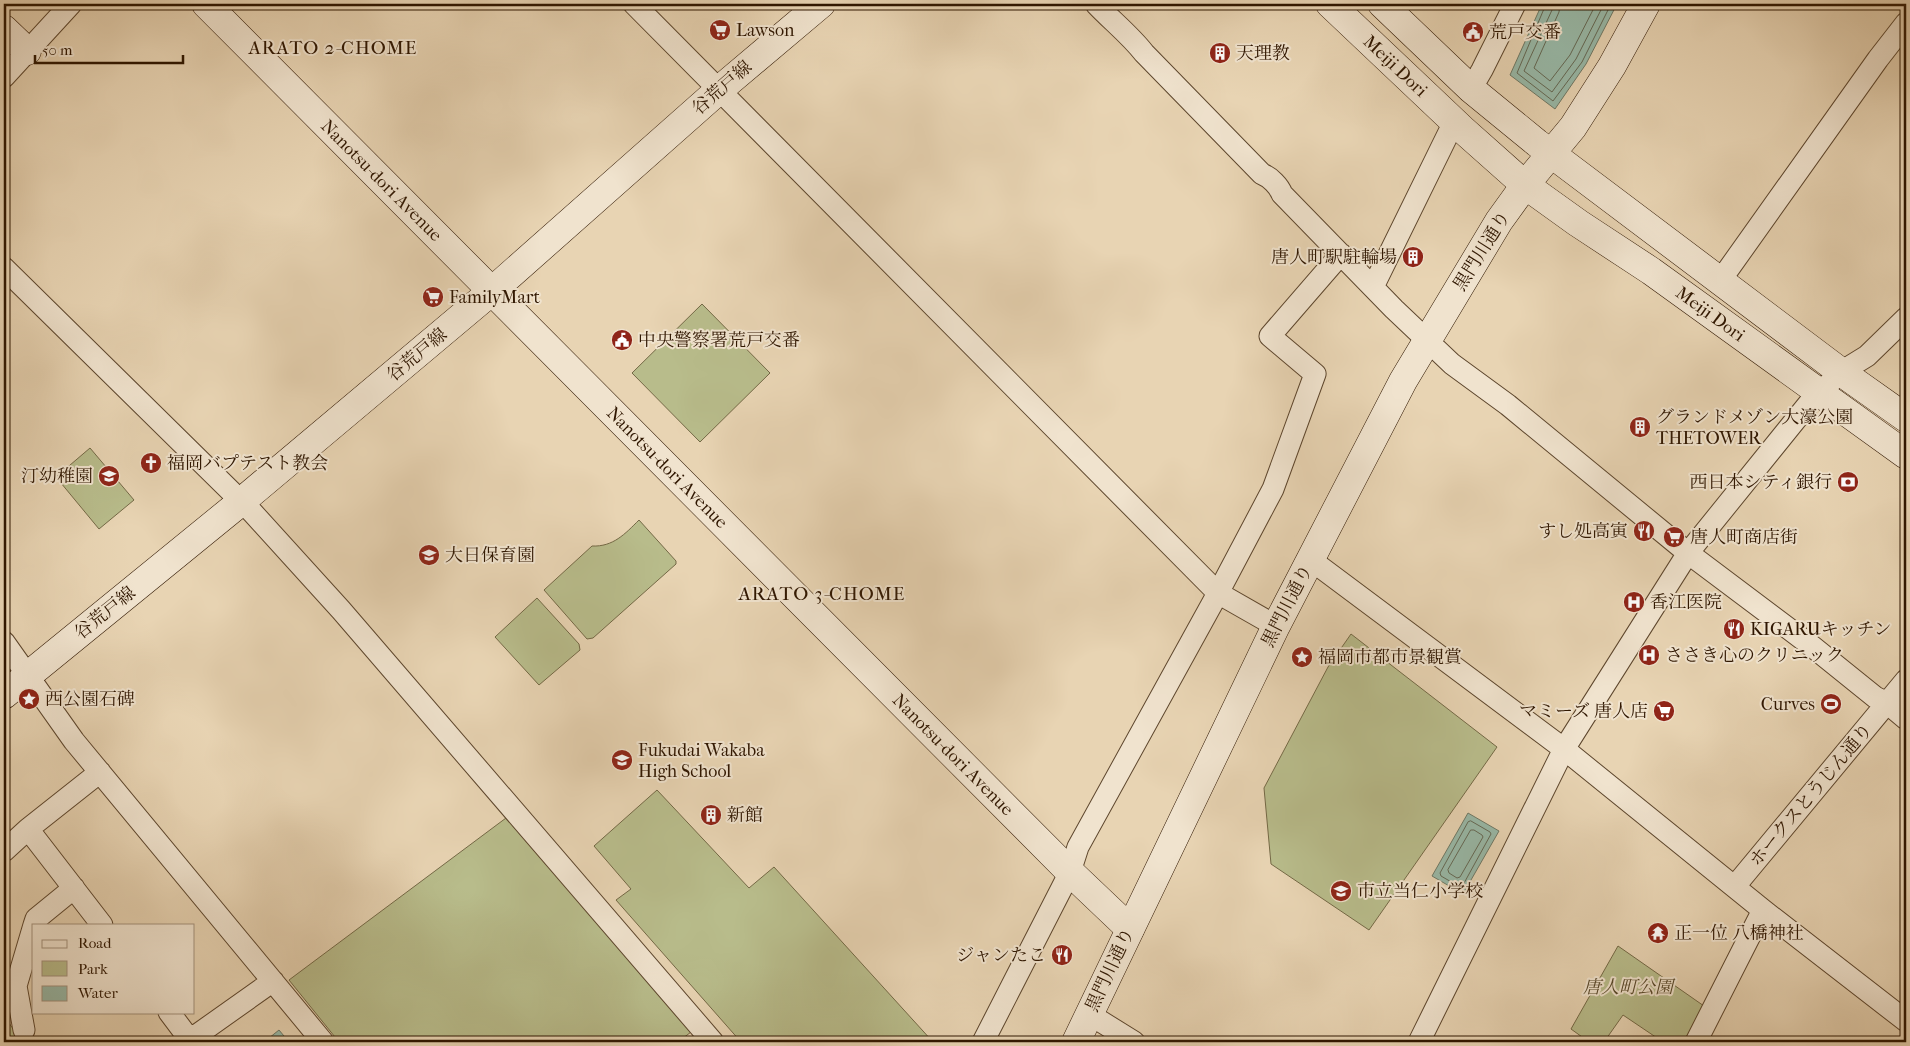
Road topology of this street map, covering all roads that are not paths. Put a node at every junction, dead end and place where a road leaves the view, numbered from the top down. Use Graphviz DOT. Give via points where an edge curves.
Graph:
graph roads {
  1 [pos="71,4"];
  2 [pos="206,4"];
  3 [pos="634,4"];
  4 [pos="821,4"];
  5 [pos="1096,4"];
  6 [pos="1330,4"];
  7 [pos="1382,4"];
  8 [pos="1515,4"];
  9 [pos="1646,4"];
  10 [pos="1906,24"];
  11 [pos="4,29"];
  12 [pos="27,51"];
  13 [pos="4,77"];
  14 [pos="719,90"];
  15 [pos="1478,95"];
  16 [pos="1458,125"];
  17 [pos="1543,149"];
  18 [pos="1519,180"];
  19 [pos="1341,254"];
  20 [pos="4,268"];
  21 [pos="1720,281"];
  22 [pos="1372,287"];
  23 [pos="492,291"];
  24 [pos="1906,318"];
  25 [pos="1427,342"];
  26 [pos="1841,372"];
  27 [pos="1820,392"];
  28 [pos="1906,418"];
  29 [pos="1906,455"];
  30 [pos="242,502"];
  31 [pos="1688,553"];
  32 [pos="1311,560"];
  33 [pos="1218,593"];
  34 [pos="1276,626"];
  35 [pos="4,642"];
  36 [pos="28,674"];
  37 [pos="1906,680"];
  38 [pos="4,695"];
  39 [pos="1887,703"];
  40 [pos="1906,719"];
  41 [pos="1564,750"];
  42 [pos="100,772"];
  43 [pos="28,829"];
  44 [pos="4,851"];
  45 [pos="1070,872"];
  46 [pos="1735,886"];
  47 [pos="74,888"];
  48 [pos="1763,910"];
  49 [pos="34,924"];
  50 [pos="101,924"];
  51 [pos="1130,928"];
  52 [pos="32,932"];
  53 [pos="274,981"];
  54 [pos="170,1014"];
  55 [pos="1089,1014"];
  56 [pos="1906,1021"];
  57 [pos="24,1030"];
  58 [pos="706,1040"];
  59 [pos="189,1041"];
  60 [pos="323,1042"];
  61 [pos="983,1042"];
  62 [pos="1076,1042"];
  63 [pos="1134,1042"];
  64 [pos="1419,1042"];
  65 [pos="1696,1042"];
  1 -- 12 [label="street"];
  2 -- 23 [label="street, Nanotsu-dori Avenue"];
  3 -- 14 [label="street"];
  4 -- 14 [label="street, 谷荒戸線"];
  5 -- 19 [label="street"];
  6 -- 16 [label="street, Meiji Dori"];
  7 -- 15 [label="street, Meiji Dori"];
  8 -- 15 [label="street" via="1482,70"];
  9 -- 17 [label="street, 黒門川通り" via="1573,127"];
  10 -- 21 [label="street"];
  11 -- 12 [label="street"];
  12 -- 13 [label="street"];
  14 -- 23 [label="street, 谷荒戸線"];
  14 -- 33 [label="street"];
  15 -- 17 [label="street, Meiji Dori"];
  16 -- 18 [label="street, Meiji Dori"];
  16 -- 22 [label="street"];
  17 -- 18 [label="street, 黒門川通り"];
  17 -- 21 [label="street, Meiji Dori"];
  18 -- 25 [label="street, 黒門川通り" via="1499,221"];
  18 -- 27 [label="street, Meiji Dori"];
  19 -- 22 [label="street"];
  19 -- 33 [label="street" via="1270,336 1316,374 1273,489"];
  20 -- 30 [label="street"];
  21 -- 26 [label="street, Meiji Dori"];
  22 -- 25 [label="street"];
  23 -- 30 [label="street, 谷荒戸線"];
  23 -- 45 [label="street, Nanotsu-dori Avenue"];
  24 -- 26 [label="street" via="1867,356"];
  25 -- 31 [label="street"];
  25 -- 32 [label="street, 黒門川通り" via="1403,381"];
  26 -- 27 [label="street"];
  26 -- 28 [label="street, Meiji Dori"];
  27 -- 29 [label="street, Meiji Dori"];
  27 -- 31 [label="street"];
  30 -- 36 [label="street, 谷荒戸線"];
  30 -- 58 [label="street" via="341,610"];
  31 -- 39 [label="street"];
  31 -- 41 [label="street"];
  32 -- 34 [label="street, 黒門川通り"];
  32 -- 41 [label="street"];
  33 -- 34 [label="street"];
  33 -- 45 [label="street" via="1078,847"];
  34 -- 51 [label="street, 黒門川通り"];
  35 -- 36 [label="street"];
  36 -- 38 [label="street, 谷荒戸線"];
  36 -- 42 [label="street" via="74,741"];
  37 -- 39 [label="street, ホークスとうじん通り"];
  39 -- 40 [label="street"];
  39 -- 46 [label="street, ホークスとうじん通り"];
  41 -- 46 [label="street"];
  41 -- 64 [label="street"];
  42 -- 43 [label="street"];
  42 -- 53 [label="street"];
  43 -- 44 [label="street"];
  43 -- 47 [label="street"];
  45 -- 51 [label="street, Nanotsu-dori Avenue"];
  45 -- 61 [label="street"];
  46 -- 48 [label="street"];
  47 -- 49 [label="street" via="36,918"];
  47 -- 50 [label="street"];
  48 -- 56 [label="street"];
  48 -- 65 [label="street"];
  51 -- 55 [label="street, 黒門川通り"];
  52 -- 57 [label="street" via="16,986"];
  53 -- 59 [label="street"];
  53 -- 60 [label="street"];
  54 -- 59 [label="street"];
  55 -- 62 [label="street, 黒門川通り"];
  55 -- 63 [label="street"];
}
